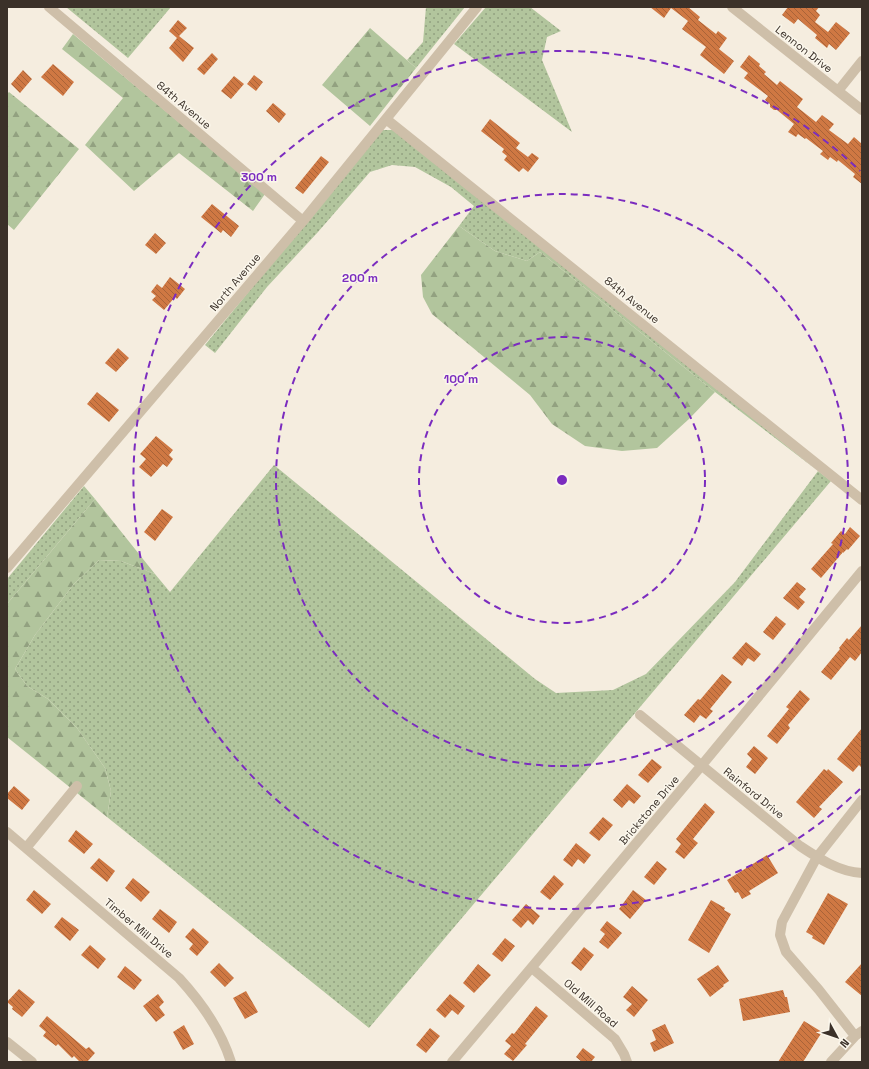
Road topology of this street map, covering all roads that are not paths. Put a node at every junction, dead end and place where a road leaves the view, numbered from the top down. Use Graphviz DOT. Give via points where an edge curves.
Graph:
graph roads {
  1 [pos="49,7"];
  2 [pos="477,7"];
  3 [pos="732,7"];
  4 [pos="862,61"];
  5 [pos="838,91"];
  6 [pos="862,110"];
  7 [pos="386,118"];
  8 [pos="303,221"];
  9 [pos="862,500"];
  10 [pos="7,568"];
  11 [pos="862,571"];
  12 [pos="640,715"];
  13 [pos="702,765"];
  14 [pos="77,786"];
  15 [pos="862,800"];
  16 [pos="7,832"];
  17 [pos="26,848"];
  18 [pos="817,857"];
  19 [pos="862,873"];
  20 [pos="532,968"];
  21 [pos="859,1034"];
  22 [pos="7,1042"];
  23 [pos="32,1062"];
  24 [pos="231,1062"];
  25 [pos="452,1062"];
  26 [pos="627,1062"];
  27 [pos="831,1062"];
  1 -- 8 [label="street, 84th Avenue"];
  2 -- 7 [label="street, North Avenue"];
  3 -- 5 [label="street, Lennon Drive"];
  4 -- 5 [label="street"];
  5 -- 6 [label="street, Lennon Drive"];
  7 -- 8 [label="street, North Avenue"];
  7 -- 9 [label="street, 84th Avenue"];
  8 -- 10 [label="street, North Avenue"];
  11 -- 13 [label="street, Brickstone Drive"];
  12 -- 13 [label="street, Rainford Drive"];
  13 -- 18 [label="street, Rainford Drive" via="800,846"];
  13 -- 20 [label="street, Brickstone Drive"];
  14 -- 17 [label="street"];
  15 -- 18 [label="street"];
  16 -- 17 [label="street, Timber Mill Drive"];
  17 -- 24 [label="street, Timber Mill Drive" via="179,978 215,1026"];
  18 -- 19 [label="street, Rainford Drive" via="834,866"];
  18 -- 21 [label="street" via="782,922 780,935 786,952"];
  20 -- 25 [label="street, Brickstone Drive"];
  20 -- 26 [label="street, Old Mill Road" via="615,1039"];
  21 -- 27 [label="street"];
  22 -- 23 [label="street"];
}
